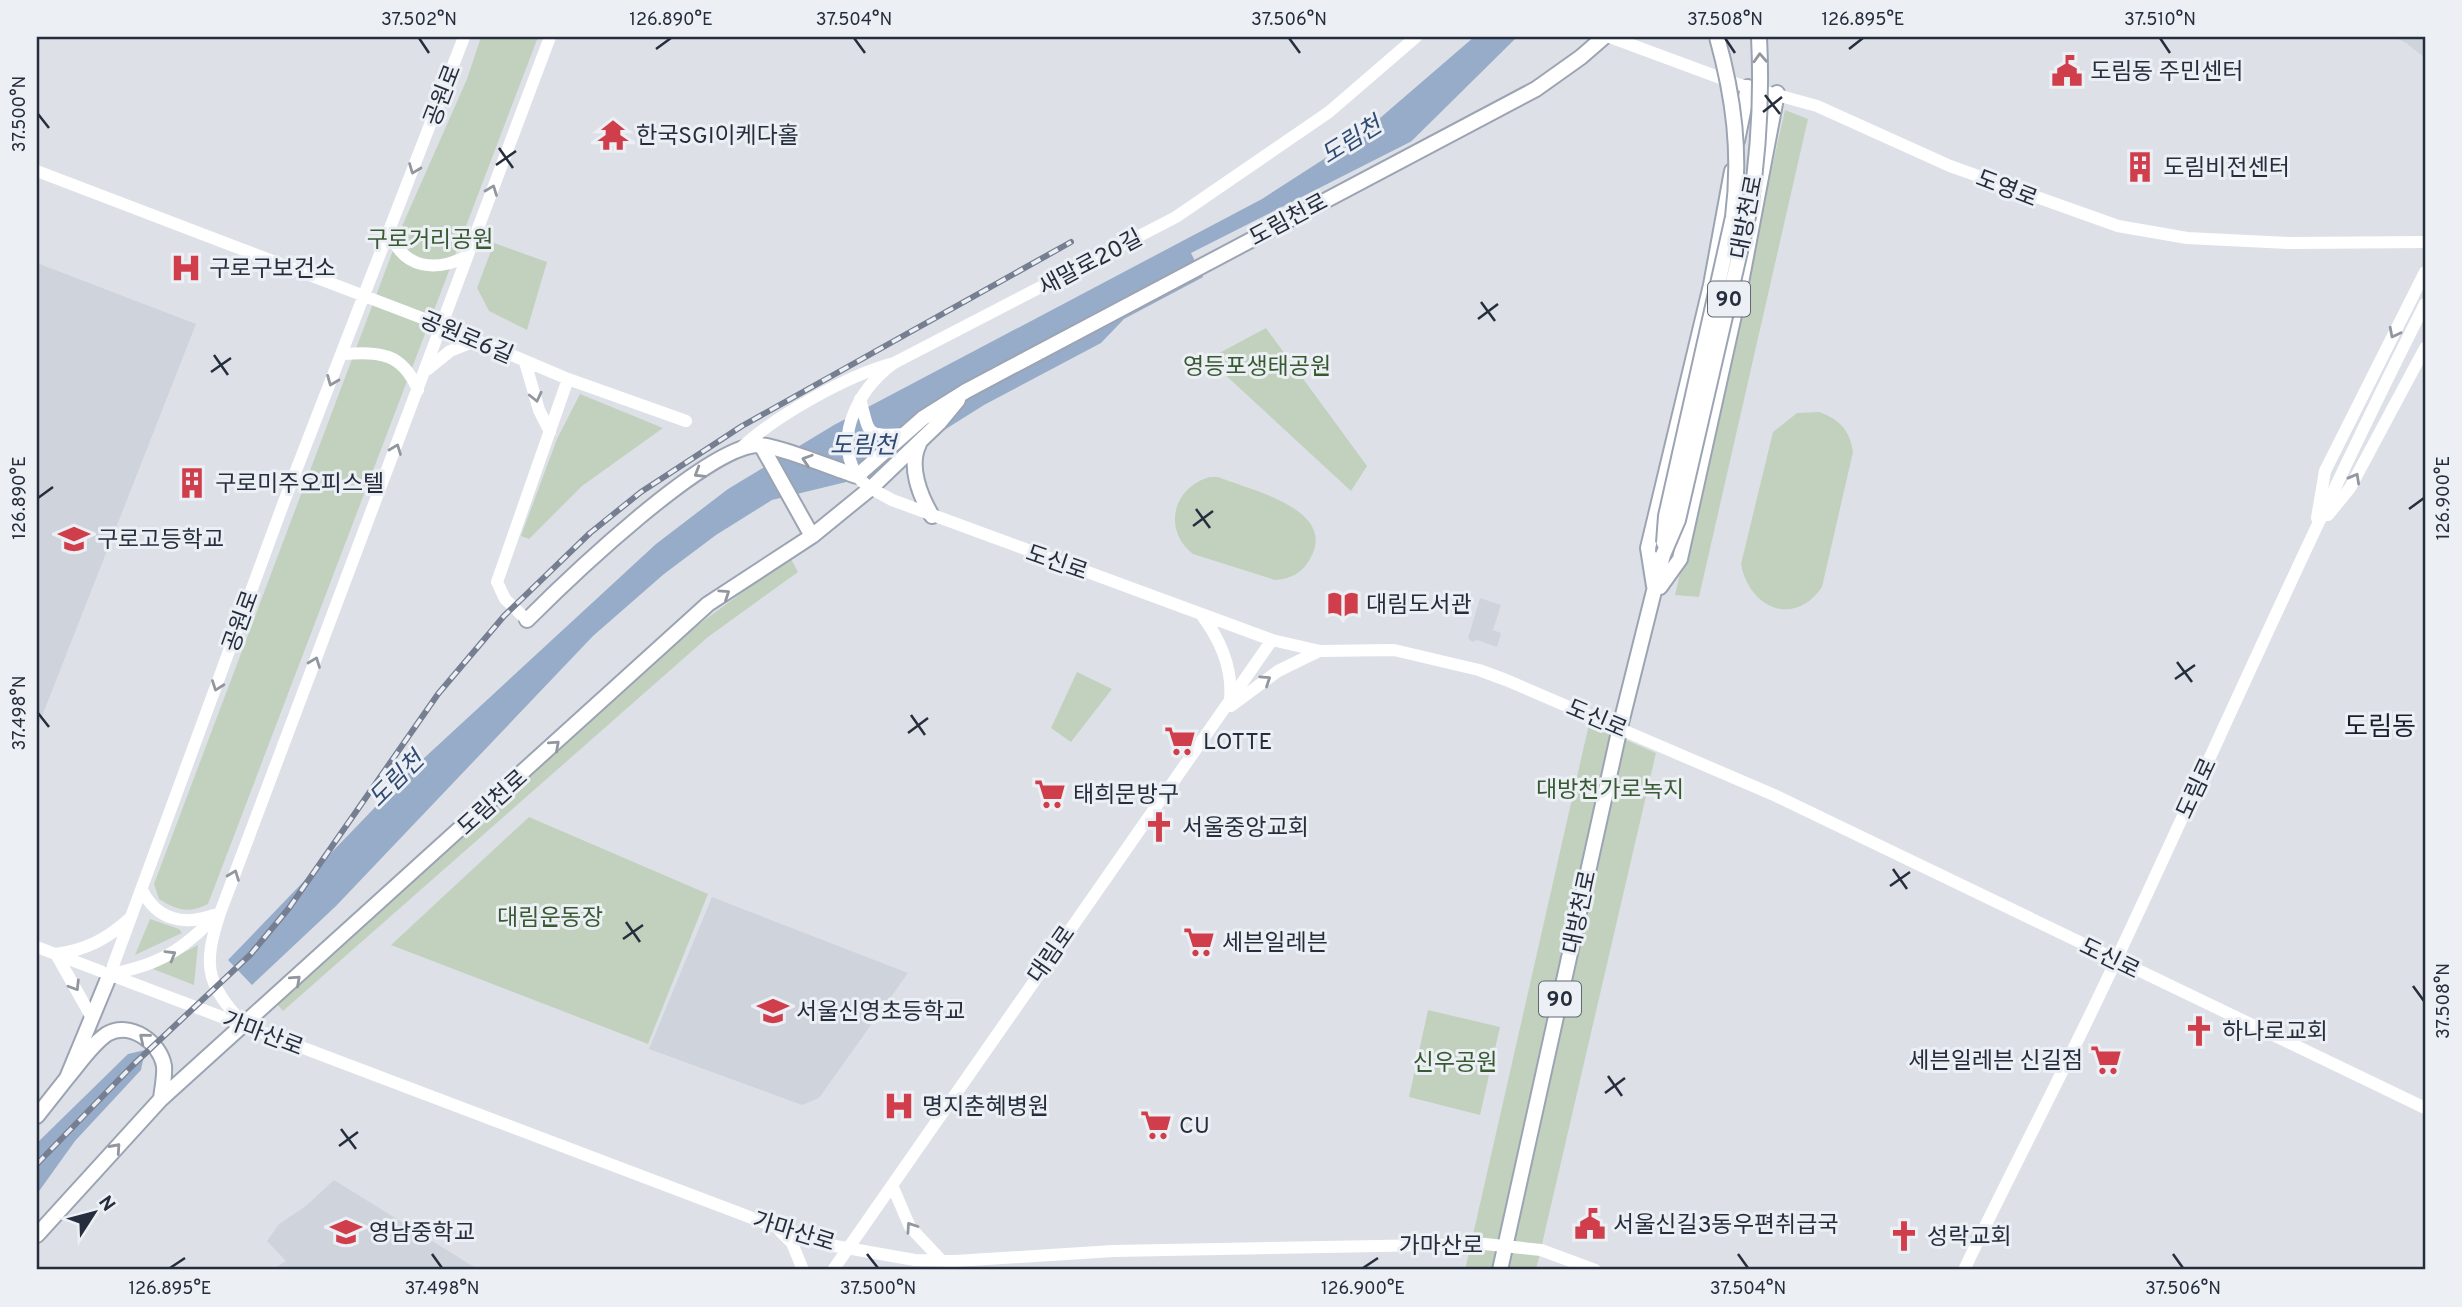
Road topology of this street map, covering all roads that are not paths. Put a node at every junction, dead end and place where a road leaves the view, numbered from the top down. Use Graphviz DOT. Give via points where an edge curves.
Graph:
graph roads {
  1 [pos="464,37"];
  2 [pos="550,37"];
  3 [pos="1416,37"];
  4 [pos="1604,37"];
  5 [pos="1611,37"];
  6 [pos="1717,37"];
  7 [pos="1759,37"];
  8 [pos="1748,86"];
  9 [pos="1777,93"];
  10 [pos="37,171"];
  11 [pos="390,232"];
  12 [pos="2425,242"];
  13 [pos="467,256"];
  14 [pos="2425,275"];
  15 [pos="365,296"];
  16 [pos="2425,304"];
  17 [pos="443,326"];
  18 [pos="478,340"];
  19 [pos="2425,348"];
  20 [pos="343,354"];
  21 [pos="525,362"];
  22 [pos="894,363"];
  23 [pos="425,372"];
  24 [pos="568,379"];
  25 [pos="418,390"];
  26 [pos="966,391"];
  27 [pos="860,398"];
  28 [pos="686,421"];
  29 [pos="550,432"];
  30 [pos="905,434"];
  31 [pos="920,442"];
  32 [pos="761,445"];
  33 [pos="740,449"];
  34 [pos="857,476"];
  35 [pos="871,488"];
  36 [pos="932,516"];
  37 [pos="2314,532"];
  38 [pos="812,536"];
  39 [pos="1663,555"];
  40 [pos="1655,594"];
  41 [pos="1201,613"];
  42 [pos="527,620"];
  43 [pos="1272,640"];
  44 [pos="1320,651"];
  45 [pos="1230,700"];
  46 [pos="1218,718"];
  47 [pos="1620,727"];
  48 [pos="142,890"];
  49 [pos="220,913"];
  50 [pos="132,916"];
  51 [pos="37,947"];
  52 [pos="56,954"];
  53 [pos="2116,961"];
  54 [pos="110,974"];
  55 [pos="92,1018"];
  56 [pos="245,1026"];
  57 [pos="67,1078"];
  58 [pos="161,1099"];
  59 [pos="2425,1108"];
  60 [pos="37,1116"];
  61 [pos="892,1185"];
  62 [pos="777,1228"];
  63 [pos="37,1235"];
  64 [pos="1505,1245"];
  65 [pos="849,1248"];
  66 [pos="942,1261"];
  67 [pos="803,1270"];
  68 [pos="833,1270"];
  69 [pos="1500,1270"];
  70 [pos="1595,1270"];
  71 [pos="1964,1270"];
  1 -- 11 [label="main road, 공원로, one-way"];
  13 -- 2 [label="main road, one-way"];
  3 -- 22 [label="main road, 새말로20길" via="1329,112 1175,217"];
  4 -- 26 [label="main road, 도림천로" via="1536,89"];
  5 -- 8 [label="main road, 도영로"];
  6 -- 39 [label="main road, 대방천로 / 90, bridge" via="1736,119 1738,176 1666,516"];
  39 -- 7 [label="main road, 대방천로 / 90, one-way, bridge" via="1678,520 1750,208 1758,156"];
  8 -- 9 [label="main road, 도영로"];
  8 -- 40 [label="main road" via="1710,285 1648,548"];
  9 -- 12 [label="main road, 도영로" via="1817,106 1950,166 2118,226 2200,239"];
  9 -- 40 [label="main road" via="1740,288 1680,559"];
  10 -- 15 [label="main road, 공원로6길"];
  11 -- 13 [label="main road" via="403,253 423,264 445,267"];
  11 -- 15 [label="main road, 공원로"];
  13 -- 17 [label="main road"];
  14 -- 37 [label="main road, one-way" via="2325,471"];
  15 -- 17 [label="main road, 공원로6길"];
  15 -- 20 [label="main road, 공원로"];
  16 -- 37 [label="main road, 도림로"];
  17 -- 18 [label="main road, 공원로6길"];
  17 -- 23 [label="main road"];
  18 -- 21 [label="main road, 공원로6길"];
  18 -- 23 [label="main road" via="450,351"];
  37 -- 19 [label="main road, one-way" via="2350,488"];
  20 -- 25 [label="main road" via="387,356 408,370"];
  20 -- 48 [label="main road, 공원로, one-way" via="280,512"];
  21 -- 24 [label="main road, 공원로6길"];
  21 -- 29 [label="main road, one-way"];
  22 -- 27 [label="main road"];
  22 -- 33 [label="main road, 새말로20길" via="870,369 762,428"];
  23 -- 25 [label="main road"];
  24 -- 28 [label="main road, 공원로6길"];
  24 -- 29 [label="main road"];
  49 -- 25 [label="main road, one-way"];
  26 -- 30 [label="main road, 도림천로"];
  26 -- 31 [label="main road, 도림천로"];
  27 -- 30 [label="main road" via="864,422 872,432"];
  27 -- 34 [label="main road" via="848,434"];
  29 -- 42 [label="main road" via="497,582 505,599"];
  30 -- 34 [label="main road, 도림천로"];
  31 -- 35 [label="main road, 도림천로"];
  31 -- 36 [label="main road" via="914,462"];
  32 -- 33 [label="main road"];
  34 -- 32 [label="main road, one-way"];
  32 -- 38 [label="main road"];
  33 -- 42 [label="main road, one-way" via="669,493"];
  34 -- 35 [label="main road, 도신로"];
  35 -- 36 [label="main road, 도신로"];
  35 -- 38 [label="main road, 도림천로"];
  36 -- 41 [label="main road, 도신로"];
  37 -- 53 [label="main road, 도림로"];
  56 -- 38 [label="main road, 도림천로, one-way" via="708,604"];
  39 -- 40 [label="main road, 대방천로 / 90"];
  40 -- 47 [label="main road, 대방천로 / 90"];
  41 -- 43 [label="main road, 도신로"];
  41 -- 45 [label="main road" via="1225,656 1232,685"];
  43 -- 44 [label="main road, 도신로"];
  43 -- 45 [label="main road, 대림로"];
  46 -- 44 [label="main road, one-way" via="1271,676"];
  44 -- 47 [label="main road, 도신로" via="1394,650 1446,661"];
  45 -- 46 [label="main road, 대림로"];
  46 -- 61 [label="main road, 대림로"];
  47 -- 53 [label="main road, 도신로" via="1774,795"];
  47 -- 64 [label="main road, 대방천로 / 90"];
  48 -- 49 [label="main road" via="149,905 169,918 191,921"];
  48 -- 50 [label="main road, 공원로"];
  54 -- 49 [label="main road, one-way" via="140,969 179,951"];
  49 -- 56 [label="main road" via="208,963 215,991"];
  50 -- 52 [label="main road" via="101,941"];
  50 -- 54 [label="main road, 공원로"];
  51 -- 52 [label="main road, 가마산로"];
  52 -- 54 [label="main road, 가마산로"];
  52 -- 55 [label="main road, one-way"];
  53 -- 59 [label="main road, 도신로"];
  53 -- 71 [label="main road, 도림로"];
  54 -- 55 [label="main road"];
  54 -- 56 [label="main road, 가마산로"];
  55 -- 57 [label="main road"];
  56 -- 58 [label="main road, 도림천로"];
  56 -- 62 [label="main road, 가마산로"];
  58 -- 57 [label="main road, one-way" via="161,1055 135,1030 121,1028 102,1038"];
  57 -- 60 [label="main road"];
  63 -- 58 [label="main road, 도림천로, one-way"];
  61 -- 65 [label="main road, 대림로"];
  66 -- 61 [label="main road, one-way" via="909,1227"];
  62 -- 65 [label="main road, 가마산로" via="818,1244"];
  62 -- 67 [label="main road" via="792,1243"];
  64 -- 66 [label="main road, 가마산로" via="1113,1251"];
  64 -- 69 [label="main road, 대방천로 / 90"];
  64 -- 70 [label="main road, 가마산로" via="1541,1250"];
  65 -- 66 [label="main road, 가마산로"];
  65 -- 68 [label="main road, 대림로"];
}
